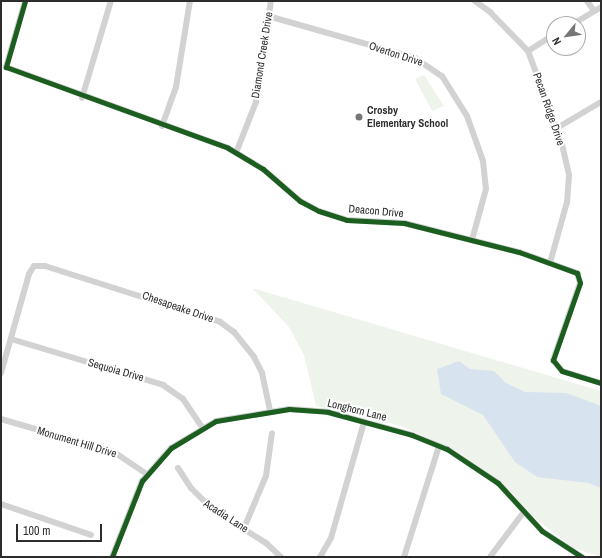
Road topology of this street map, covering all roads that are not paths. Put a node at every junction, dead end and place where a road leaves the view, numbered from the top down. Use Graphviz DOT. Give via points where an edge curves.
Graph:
graph roads {
  1 [pos="25,1"];
  2 [pos="112,1"];
  3 [pos="190,1"];
  4 [pos="271,1"];
  5 [pos="475,1"];
  6 [pos="587,1"];
  7 [pos="601,7"];
  8 [pos="594,11"];
  9 [pos="268,16"];
  10 [pos="586,16"];
  11 [pos="546,40"];
  12 [pos="528,51"];
  13 [pos="82,98"];
  14 [pos="601,102"];
  15 [pos="162,126"];
  16 [pos="557,128"];
  17 [pos="236,153"];
  18 [pos="472,240"];
  19 [pos="550,263"];
  20 [pos="11,339"];
  21 [pos="1,373"];
  22 [pos="601,383"];
  23 [pos="270,411"];
  24 [pos="1,419"];
  25 [pos="364,422"];
  26 [pos="202,427"];
  27 [pos="272,433"];
  28 [pos="440,446"];
  29 [pos="178,468"];
  30 [pos="148,474"];
  31 [pos="1,504"];
  32 [pos="522,513"];
  33 [pos="244,528"];
  34 [pos="91,535"];
  35 [pos="112,557"];
  36 [pos="281,557"];
  37 [pos="320,557"];
  38 [pos="404,557"];
  39 [pos="490,557"];
  40 [pos="582,557"];
  1 -- 13 [label="street, Deacon Drive" via="6,67"];
  2 -- 13 [label="street"];
  3 -- 15 [label="street" via="176,87"];
  4 -- 9 [label="street, Diamond Creek Drive"];
  5 -- 12 [label="street, Pecan Ridge Drive"];
  6 -- 8 [label="street"];
  7 -- 8 [label="street"];
  8 -- 10 [label="street"];
  9 -- 17 [label="street, Diamond Creek Drive" via="256,102"];
  9 -- 18 [label="street, Overton Drive" via="415,58 442,76 467,116 484,161 486,189"];
  11 -- 12 [label="street"];
  12 -- 16 [label="street, Pecan Ridge Drive"];
  13 -- 15 [label="street, Deacon Drive"];
  14 -- 16 [label="street"];
  15 -- 17 [label="street, Deacon Drive"];
  16 -- 19 [label="street, Pecan Ridge Drive" via="569,174 568,195"];
  17 -- 18 [label="street, Deacon Drive" via="263,169 300,202 319,211 347,220 404,223"];
  18 -- 19 [label="street, Deacon Drive"];
  19 -- 22 [label="street, Deacon Drive" via="580,278 553,360 562,371"];
  20 -- 21 [label="street"];
  20 -- 23 [label="street, Chesapeake Drive" via="34,266 197,312 220,322 234,332 254,358 262,373"];
  20 -- 26 [label="street, Sequoia Drive" via="163,385 183,399"];
  23 -- 25 [label="street, Longhorn Lane" via="328,412"];
  23 -- 26 [label="street, Longhorn Lane" via="229,417"];
  24 -- 30 [label="street, Monument Hill Drive" via="114,452"];
  25 -- 28 [label="street, Longhorn Lane"];
  25 -- 37 [label="street" via="331,538"];
  26 -- 30 [label="street, Longhorn Lane" via="171,448"];
  27 -- 33 [label="street" via="266,476"];
  28 -- 32 [label="street, Longhorn Lane" via="469,460 498,483"];
  28 -- 38 [label="street"];
  29 -- 33 [label="street, Acadia Lane" via="200,498"];
  30 -- 35 [label="street, Longhorn Lane" via="131,503"];
  31 -- 34 [label="street"];
  32 -- 39 [label="street"];
  32 -- 40 [label="street, Longhorn Lane" via="548,536"];
  33 -- 36 [label="street, Acadia Lane"];
}
